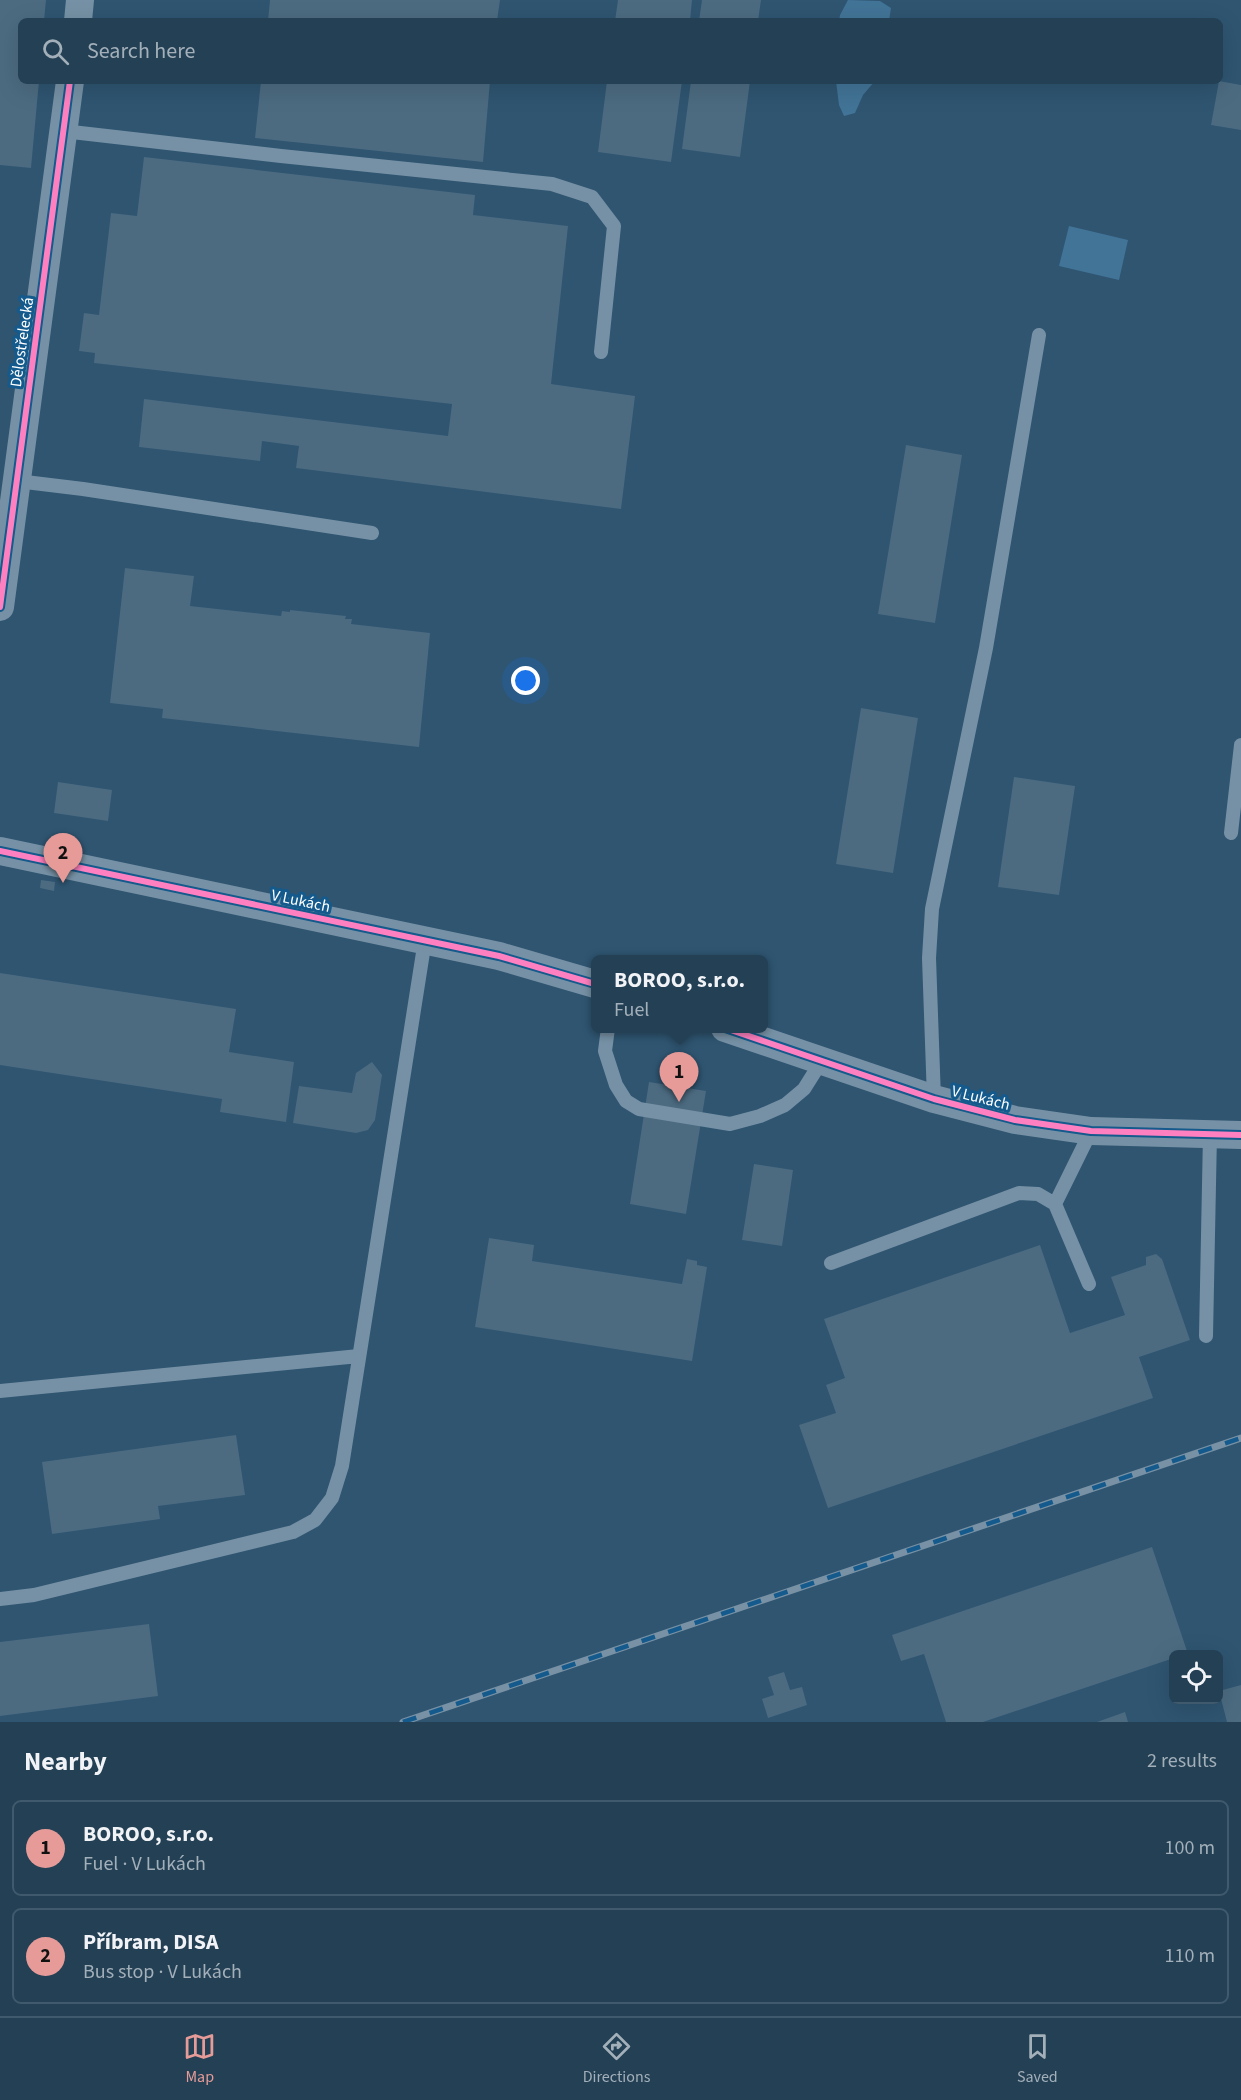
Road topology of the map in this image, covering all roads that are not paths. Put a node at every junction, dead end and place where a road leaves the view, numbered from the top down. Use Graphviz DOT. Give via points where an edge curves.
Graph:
graph roads {
  1 [pos="80,0"];
  2 [pos="78,18"];
  3 [pos="70,84"];
  4 [pos="63,130"];
  5 [pos="1039,335"];
  6 [pos="601,352"];
  7 [pos="17,481"];
  8 [pos="372,533"];
  9 [pos="0,607"];
  10 [pos="1241,745"];
  11 [pos="1231,833"];
  12 [pos="0,851"];
  13 [pos="425,940"];
  14 [pos="591,983"];
  15 [pos="607,1033"];
  16 [pos="737,1033"];
  17 [pos="821,1062"];
  18 [pos="933,1099"];
  19 [pos="1091,1131"];
  20 [pos="1210,1134"];
  21 [pos="1241,1135"];
  22 [pos="1055,1204"];
  23 [pos="831,1263"];
  24 [pos="1089,1284"];
  25 [pos="1206,1336"];
  26 [pos="359,1356"];
  27 [pos="0,1391"];
  28 [pos="0,1599"];
  1 -- 2 [label="street"];
  3 -- 4 [label="street, Dělostřelecká"];
  4 -- 6 [label="lane" via="552,184 592,197 614,226"];
  4 -- 7 [label="street, Dělostřelecká"];
  5 -- 18 [label="lane" via="986,648 932,909 929,958"];
  7 -- 8 [label="lane"];
  7 -- 9 [label="street, Dělostřelecká"];
  10 -- 11 [label="lane"];
  12 -- 13 [label="street, V Lukách"];
  13 -- 14 [label="street, V Lukách"];
  13 -- 26 [label="lane"];
  15 -- 17 [label="lane" via="605,1051 616,1085 626,1101 639,1109 730,1124 785,1105 804,1089"];
  16 -- 17 [label="street, V Lukách"];
  17 -- 18 [label="street, V Lukách"];
  18 -- 19 [label="street, V Lukách" via="1015,1120"];
  19 -- 20 [label="street, V Lukách"];
  19 -- 22 [label="lane"];
  20 -- 21 [label="street, V Lukách"];
  20 -- 25 [label="lane"];
  22 -- 23 [label="lane" via="1038,1194 1019,1193"];
  22 -- 24 [label="lane"];
  26 -- 27 [label="lane"];
  26 -- 28 [label="lane" via="342,1466 332,1498 315,1520 293,1532 34,1595"];
}
